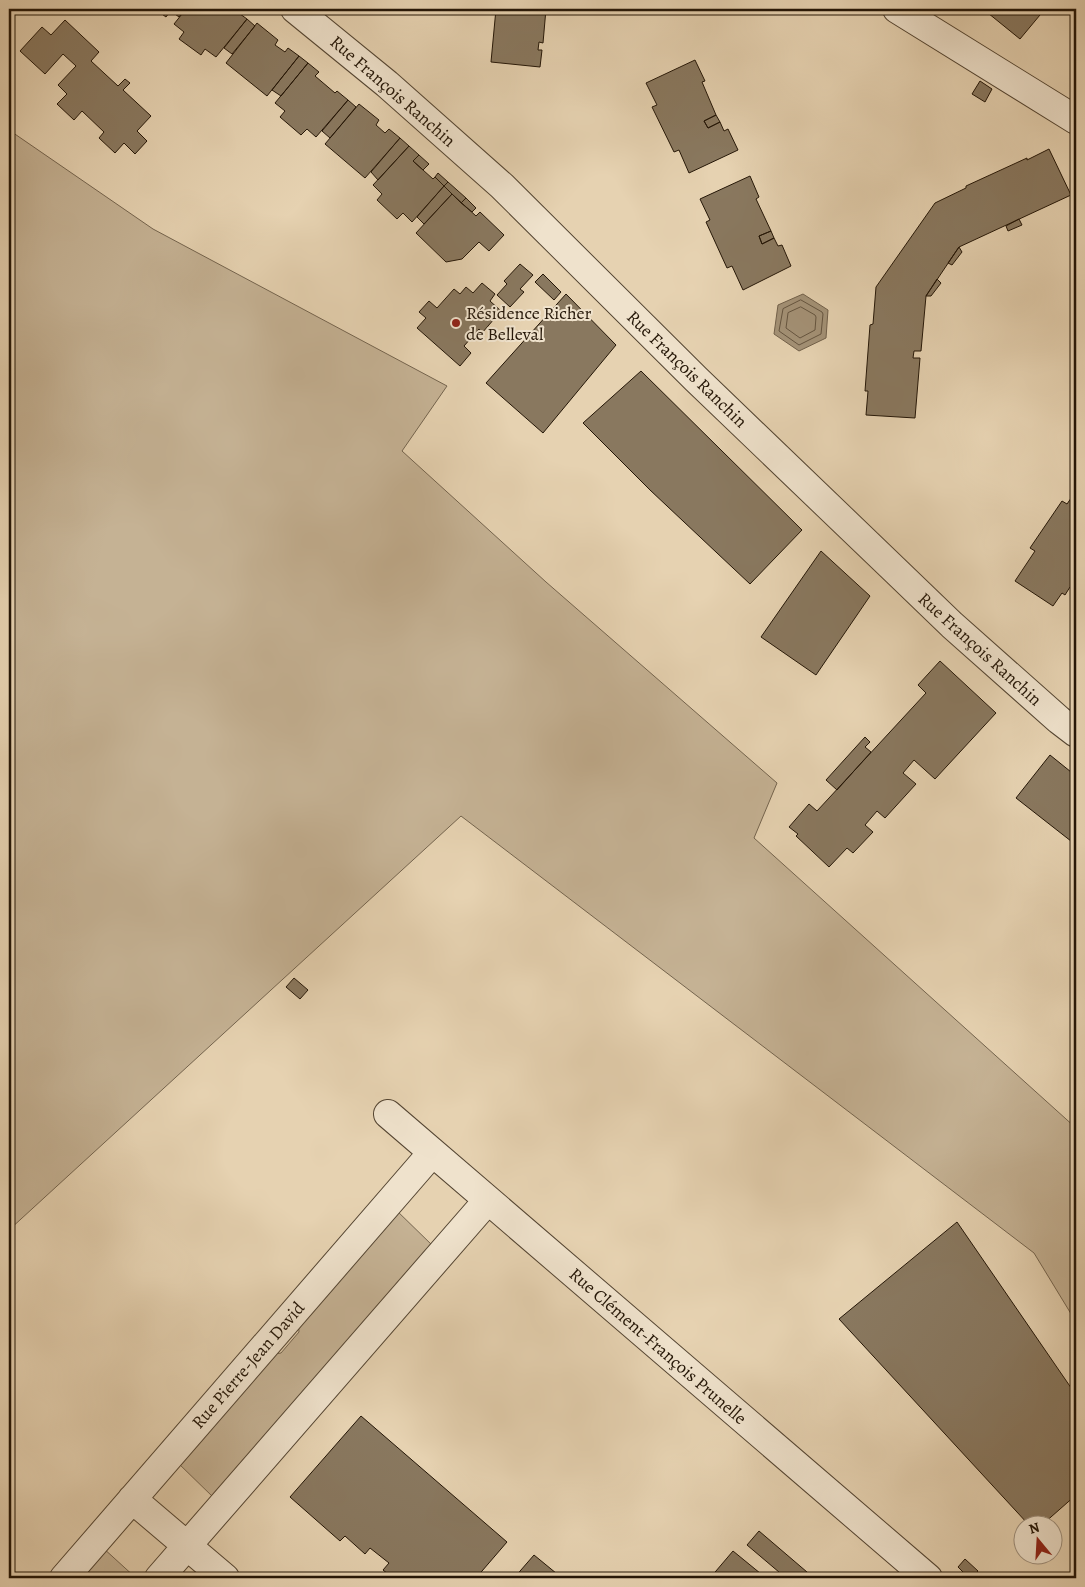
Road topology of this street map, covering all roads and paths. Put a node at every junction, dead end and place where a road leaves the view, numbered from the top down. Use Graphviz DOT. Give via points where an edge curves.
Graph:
graph roads {
  1 [pos="295,9"];
  2 [pos="897,9"];
  3 [pos="1076,120"];
  4 [pos="1076,733"];
  5 [pos="388,1114"];
  6 [pos="432,1153"];
  7 [pos="488,1200"];
  8 [pos="132,1499"];
  9 [pos="187,1545"];
  10 [pos="64,1578"];
  11 [pos="159,1578"];
  12 [pos="225,1578"];
  13 [pos="928,1578"];
  1 -- 4 [label="street, Rue François Ranchin" via="387,84 502,186 696,379 946,619"];
  2 -- 3 [label="street"];
  5 -- 6 [label="street, Rue Clément-François Prunelle"];
  6 -- 7 [label="street, Rue Clément-François Prunelle"];
  6 -- 8 [label="street, Rue Pierre-Jean David"];
  7 -- 9 [label="street"];
  7 -- 13 [label="street, Rue Clément-François Prunelle"];
  8 -- 9 [label="street"];
  8 -- 10 [label="street, Rue Pierre-Jean David"];
  9 -- 11 [label="street"];
  9 -- 12 [label="street"];
}
